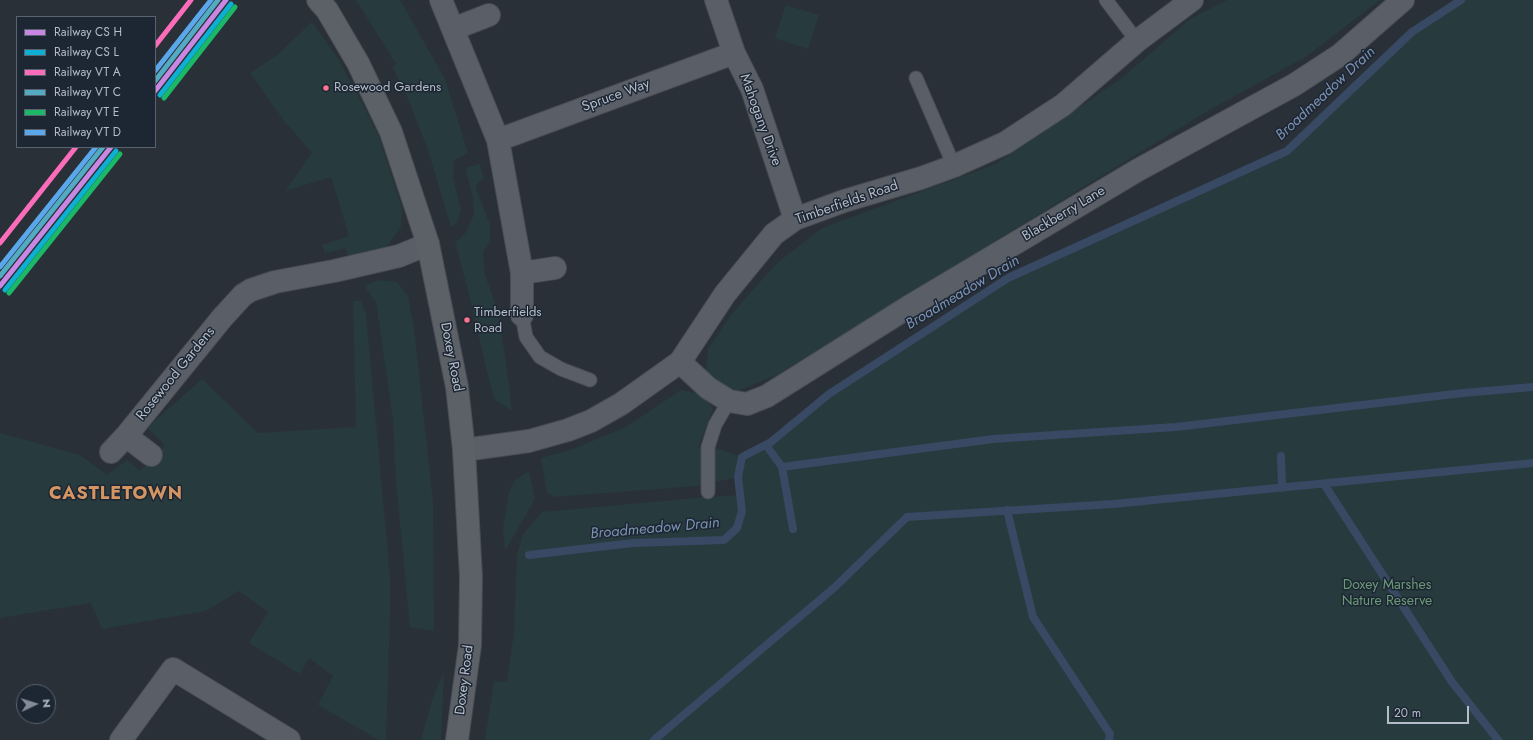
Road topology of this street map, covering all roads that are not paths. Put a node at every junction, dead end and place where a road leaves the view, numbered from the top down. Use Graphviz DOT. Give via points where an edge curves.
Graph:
graph roads {
  1 [pos="318,0"];
  2 [pos="441,0"];
  3 [pos="716,0"];
  4 [pos="1106,0"];
  5 [pos="1192,0"];
  6 [pos="1404,0"];
  7 [pos="489,15"];
  8 [pos="453,29"];
  9 [pos="1137,41"];
  10 [pos="734,53"];
  11 [pos="916,78"];
  12 [pos="498,140"];
  13 [pos="954,166"];
  14 [pos="795,219"];
  15 [pos="428,244"];
  16 [pos="555,268"];
  17 [pos="522,273"];
  18 [pos="522,315"];
  19 [pos="680,362"];
  20 [pos="590,380"];
  21 [pos="729,401"];
  22 [pos="464,450"];
  23 [pos="150,455"];
  24 [pos="708,492"];
  25 [pos="121,740"];
  26 [pos="289,740"];
  27 [pos="457,740"];
  1 -- 15 [label="main road, Doxey Road" via="358,63 391,132"];
  2 -- 8 [label="street"];
  3 -- 10 [label="street, Mahogany Drive"];
  4 -- 9 [label="lane"];
  5 -- 9 [label="street, Timberfields Road"];
  6 -- 21 [label="street, Blackberry Lane" via="1340,55 1294,85 1138,170 910,306 767,396 747,404"];
  7 -- 8 [label="street"];
  8 -- 12 [label="street"];
  9 -- 13 [label="street, Timberfields Road" via="1063,105 1005,143"];
  10 -- 12 [label="street, Spruce Way"];
  10 -- 14 [label="street, Mahogany Drive" via="752,89"];
  11 -- 13 [label="lane"];
  12 -- 17 [label="street"];
  13 -- 14 [label="street, Timberfields Road"];
  14 -- 19 [label="street, Timberfields Road" via="774,234 725,294"];
  15 -- 22 [label="main road, Doxey Road" via="457,387"];
  15 -- 23 [label="street, Rosewood Gardens" via="399,256 275,282 243,295 118,444"];
  16 -- 17 [label="street"];
  17 -- 18 [label="street"];
  18 -- 20 [label="lane" via="526,337 540,357 561,369"];
  19 -- 21 [label="street, Blackberry Lane" via="708,388"];
  19 -- 22 [label="street, Timberfields Road" via="621,404 591,421 529,441"];
  21 -- 24 [label="lane" via="715,425 708,447"];
  22 -- 27 [label="main road, Doxey Road" via="471,577 470,637"];
  25 -- 26 [label="street" via="173,669"];
}
